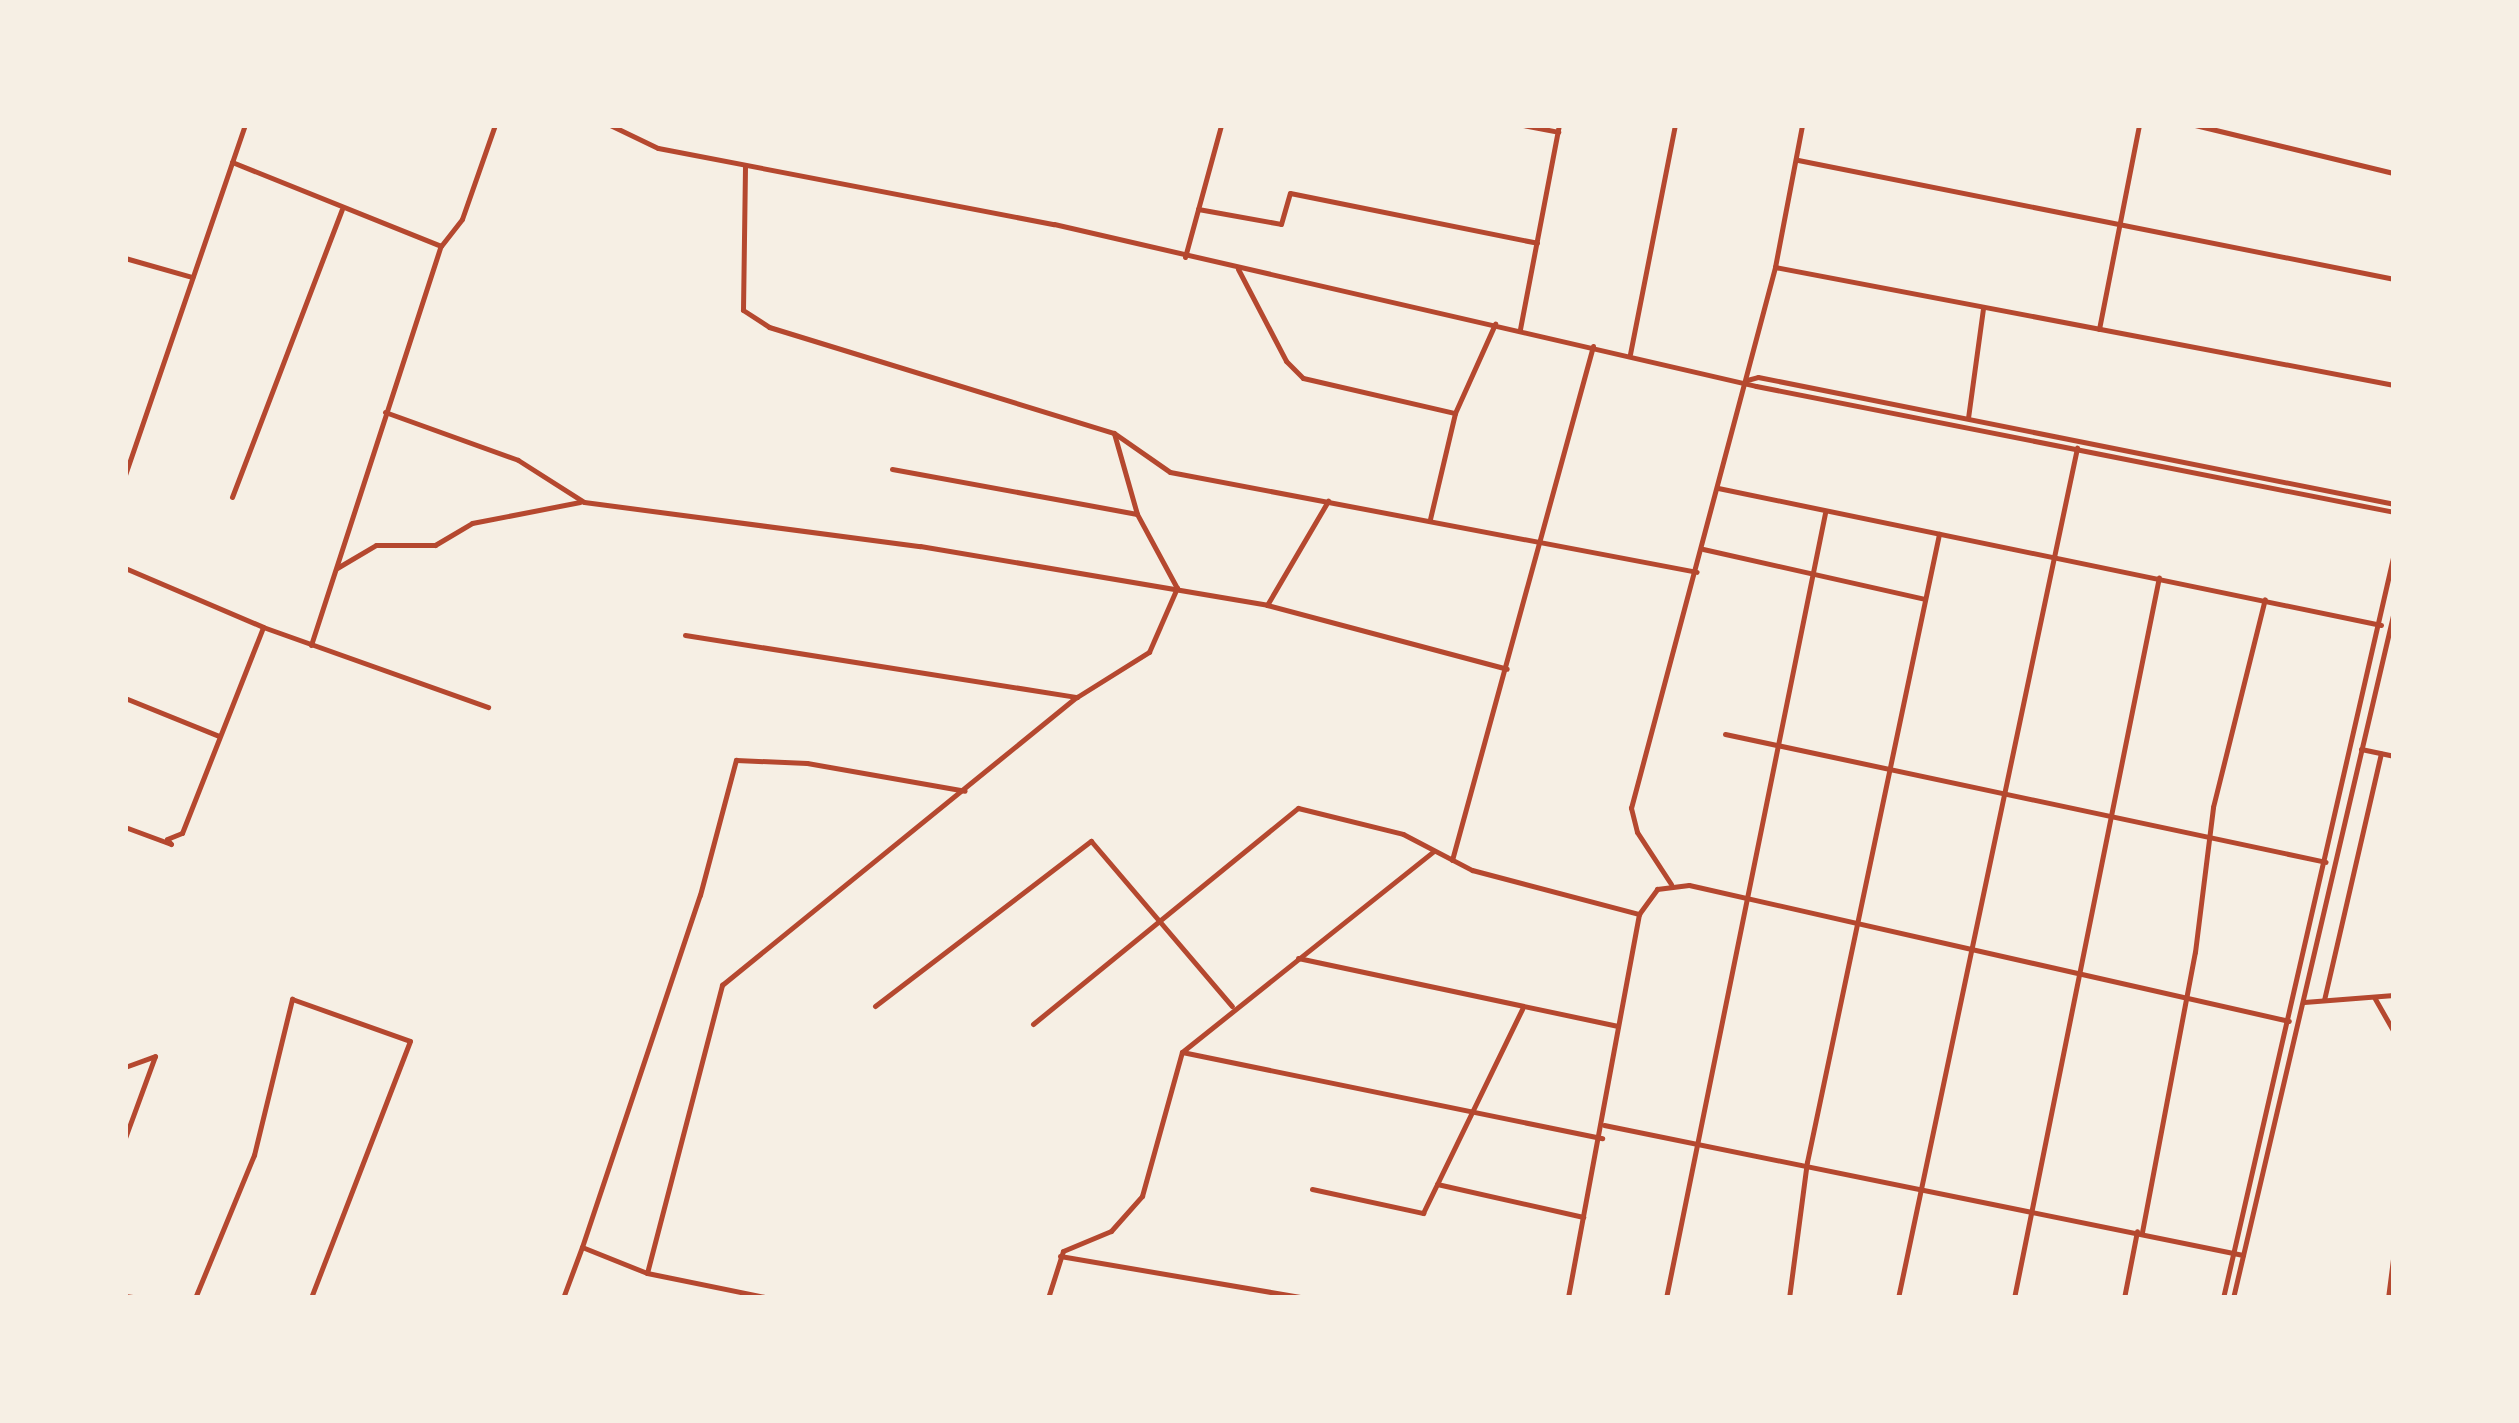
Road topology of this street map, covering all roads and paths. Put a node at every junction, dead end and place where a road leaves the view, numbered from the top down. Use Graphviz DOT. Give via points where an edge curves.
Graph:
graph roads {
  1 [pos="245,125"];
  2 [pos="495,125"];
  3 [pos="610,125"];
  4 [pos="1221,125"];
  5 [pos="1523,125"];
  6 [pos="1675,125"];
  7 [pos="1802,125"];
  8 [pos="2139,125"];
  9 [pos="2195,125"];
  10 [pos="1559,128"];
  11 [pos="1798,160"];
  12 [pos="232,162"];
  13 [pos="744,167"];
  14 [pos="2394,173"];
  15 [pos="342,209"];
  16 [pos="1198,209"];
  17 [pos="2117,225"];
  18 [pos="1537,242"];
  19 [pos="441,246"];
  20 [pos="1184,257"];
  21 [pos="125,258"];
  22 [pos="1775,267"];
  23 [pos="1238,268"];
  24 [pos="192,278"];
  25 [pos="2394,279"];
  26 [pos="1983,309"];
  27 [pos="1495,324"];
  28 [pos="1520,329"];
  29 [pos="2099,329"];
  30 [pos="1593,346"];
  31 [pos="1630,354"];
  32 [pos="1744,381"];
  33 [pos="2394,385"];
  34 [pos="385,412"];
  35 [pos="1455,413"];
  36 [pos="1968,418"];
  37 [pos="1114,433"];
  38 [pos="2077,448"];
  39 [pos="892,469"];
  40 [pos="125,475"];
  41 [pos="1718,488"];
  42 [pos="232,497"];
  43 [pos="1328,501"];
  44 [pos="584,502"];
  45 [pos="2394,504"];
  46 [pos="2394,512"];
  47 [pos="1825,513"];
  48 [pos="1137,514"];
  49 [pos="1430,521"];
  50 [pos="1939,534"];
  51 [pos="1543,544"];
  52 [pos="1703,549"];
  53 [pos="2394,554"];
  54 [pos="2056,557"];
  55 [pos="125,568"];
  56 [pos="335,570"];
  57 [pos="1698,572"];
  58 [pos="1814,574"];
  59 [pos="2159,577"];
  60 [pos="1176,588"];
  61 [pos="2266,599"];
  62 [pos="1924,600"];
  63 [pos="1266,605"];
  64 [pos="2394,611"];
  65 [pos="2381,625"];
  66 [pos="263,628"];
  67 [pos="2392,628"];
  68 [pos="686,635"];
  69 [pos="311,645"];
  70 [pos="1507,668"];
  71 [pos="1077,697"];
  72 [pos="125,698"];
  73 [pos="488,707"];
  74 [pos="1724,734"];
  75 [pos="220,736"];
  76 [pos="1780,749"];
  77 [pos="2361,749"];
  78 [pos="2381,754"];
  79 [pos="2394,756"];
  80 [pos="1887,772"];
  81 [pos="965,791"];
  82 [pos="2002,794"];
  83 [pos="2108,816"];
  84 [pos="125,828"];
  85 [pos="2208,841"];
  86 [pos="1434,851"];
  87 [pos="1452,860"];
  88 [pos="2326,862"];
  89 [pos="1670,884"];
  90 [pos="1750,898"];
  91 [pos="1639,914"];
  92 [pos="1856,922"];
  93 [pos="1160,926"];
  94 [pos="1971,948"];
  95 [pos="1298,958"];
  96 [pos="2080,972"];
  97 [pos="2184,995"];
  98 [pos="2394,995"];
  99 [pos="2374,997"];
  100 [pos="2324,1000"];
  101 [pos="2304,1002"];
  102 [pos="875,1006"];
  103 [pos="1232,1006"];
  104 [pos="1522,1009"];
  105 [pos="2289,1021"];
  106 [pos="1033,1024"];
  107 [pos="1619,1026"];
  108 [pos="2394,1032"];
  109 [pos="1182,1052"];
  110 [pos="125,1067"];
  111 [pos="1474,1111"];
  112 [pos="1604,1124"];
  113 [pos="125,1138"];
  114 [pos="1602,1138"];
  115 [pos="1697,1141"];
  116 [pos="1807,1162"];
  117 [pos="1438,1184"];
  118 [pos="1922,1187"];
  119 [pos="1312,1190"];
  120 [pos="2030,1208"];
  121 [pos="1583,1217"];
  122 [pos="2139,1231"];
  123 [pos="582,1247"];
  124 [pos="2394,1251"];
  125 [pos="2234,1253"];
  126 [pos="2243,1255"];
  127 [pos="1060,1256"];
  128 [pos="646,1273"];
  129 [pos="125,1296"];
  130 [pos="1285,1296"];
  131 [pos="140,1298"];
  132 [pos="195,1298"];
  133 [pos="311,1298"];
  134 [pos="562,1298"];
  135 [pos="770,1298"];
  136 [pos="1048,1298"];
  137 [pos="1307,1298"];
  138 [pos="1568,1298"];
  139 [pos="1666,1298"];
  140 [pos="1789,1298"];
  141 [pos="1898,1298"];
  142 [pos="2014,1298"];
  143 [pos="2124,1298"];
  144 [pos="2224,1298"];
  145 [pos="2233,1298"];
  146 [pos="2388,1298"];
  1 -- 12 [label="street"];
  2 -- 19 [label="street" via="462,219"];
  3 -- 13 [label="street" via="658,148"];
  4 -- 16 [label="street"];
  5 -- 10 [label="street"];
  6 -- 31 [label="street"];
  7 -- 11 [label="street"];
  8 -- 17 [label="street"];
  9 -- 14 [label="street"];
  10 -- 18 [label="street"];
  11 -- 17 [label="street"];
  11 -- 22 [label="street"];
  12 -- 15 [label="street"];
  12 -- 24 [label="street"];
  13 -- 20 [label="street" via="1054,224"];
  13 -- 37 [label="street" via="743,310 769,328"];
  15 -- 19 [label="street"];
  15 -- 42 [label="street"];
  16 -- 18 [label="street" via="1281,224 1290,193"];
  16 -- 20 [label="street"];
  17 -- 25 [label="street"];
  17 -- 29 [label="street"];
  18 -- 28 [label="street"];
  19 -- 34 [label="street"];
  20 -- 23 [label="street"];
  21 -- 24 [label="street"];
  22 -- 26 [label="street"];
  22 -- 32 [label="street"];
  23 -- 27 [label="street"];
  23 -- 35 [label="street" via="1286,361 1302,378"];
  24 -- 40 [label="street"];
  26 -- 29 [label="street"];
  26 -- 36 [label="street"];
  27 -- 28 [label="street"];
  27 -- 35 [label="street"];
  28 -- 30 [label="street"];
  29 -- 33 [label="street"];
  30 -- 31 [label="street"];
  30 -- 51 [label="street"];
  31 -- 32 [label="street"];
  32 -- 36 [label="street" via="1758,376"];
  32 -- 38 [label="street"];
  32 -- 41 [label="street"];
  34 -- 44 [label="street" via="518,460"];
  34 -- 56 [label="street"];
  35 -- 49 [label="street"];
  36 -- 45 [label="street"];
  37 -- 43 [label="street" via="1170,472"];
  37 -- 48 [label="street"];
  38 -- 46 [label="street"];
  38 -- 54 [label="street"];
  39 -- 48 [label="street"];
  41 -- 47 [label="street"];
  41 -- 52 [label="street"];
  43 -- 49 [label="street"];
  43 -- 63 [label="street"];
  44 -- 56 [label="street" via="472,524 435,546 376,544"];
  44 -- 60 [label="street"];
  47 -- 50 [label="street"];
  47 -- 58 [label="street"];
  48 -- 60 [label="street"];
  49 -- 51 [label="street"];
  50 -- 54 [label="street"];
  50 -- 62 [label="street"];
  51 -- 57 [label="street"];
  51 -- 70 [label="street"];
  52 -- 57 [label="street"];
  52 -- 58 [label="street"];
  53 -- 65 [label="street"];
  54 -- 59 [label="street"];
  54 -- 82 [label="street"];
  55 -- 66 [label="street"];
  56 -- 69 [label="street"];
  57 -- 89 [label="street" via="1631,808 1637,832"];
  58 -- 62 [label="street"];
  58 -- 76 [label="street"];
  59 -- 61 [label="street"];
  59 -- 83 [label="street"];
  60 -- 63 [label="street"];
  60 -- 71 [label="street" via="1149,652"];
  61 -- 65 [label="street"];
  61 -- 85 [label="street"];
  62 -- 80 [label="street"];
  63 -- 70 [label="street"];
  64 -- 67 [label="street"];
  65 -- 88 [label="street"];
  66 -- 69 [label="street"];
  66 -- 75 [label="street"];
  67 -- 77 [label="street"];
  68 -- 71 [label="street"];
  69 -- 73 [label="street"];
  70 -- 87 [label="street"];
  71 -- 81 [label="street"];
  72 -- 75 [label="street"];
  74 -- 76 [label="street"];
  75 -- 84 [label="street" via="187,824 167,839 170,844"];
  76 -- 80 [label="street"];
  76 -- 90 [label="street"];
  77 -- 78 [label="street"];
  77 -- 101 [label="street"];
  78 -- 79 [label="street"];
  78 -- 100 [label="street"];
  80 -- 82 [label="street"];
  80 -- 92 [label="street"];
  81 -- 123 [label="street" via="806,762 736,760 700,895"];
  81 -- 128 [label="street" via="715,995 710,1040"];
  82 -- 83 [label="street"];
  82 -- 94 [label="street"];
  83 -- 85 [label="street"];
  83 -- 96 [label="street"];
  85 -- 88 [label="street"];
  85 -- 97 [label="street"];
  86 -- 87 [label="street"];
  86 -- 93 [label="street" via="1404,834 1298,808"];
  86 -- 95 [label="street"];
  87 -- 91 [label="street"];
  88 -- 105 [label="street"];
  89 -- 90 [label="street"];
  89 -- 91 [label="street" via="1657,889"];
  90 -- 92 [label="street"];
  90 -- 115 [label="street"];
  91 -- 107 [label="street"];
  92 -- 94 [label="street"];
  92 -- 116 [label="street"];
  93 -- 102 [label="street" via="1102,848 1084,842"];
  93 -- 103 [label="street"];
  93 -- 106 [label="street"];
  94 -- 96 [label="street"];
  94 -- 118 [label="street"];
  95 -- 103 [label="street"];
  95 -- 104 [label="street"];
  96 -- 97 [label="street"];
  96 -- 120 [label="street"];
  97 -- 105 [label="street"];
  97 -- 122 [label="street"];
  98 -- 99 [label="street"];
  99 -- 100 [label="street"];
  99 -- 108 [label="street"];
  100 -- 101 [label="street"];
  101 -- 126 [label="street"];
  103 -- 109 [label="street"];
  104 -- 107 [label="street"];
  104 -- 111 [label="street"];
  105 -- 125 [label="street"];
  107 -- 112 [label="street"];
  109 -- 111 [label="street" via="1282,1078"];
  109 -- 127 [label="street" via="1142,1196 1111,1231"];
  110 -- 113 [label="street" via="155,1056"];
  111 -- 114 [label="street"];
  111 -- 117 [label="street"];
  112 -- 114 [label="street"];
  112 -- 115 [label="street"];
  114 -- 121 [label="street"];
  115 -- 116 [label="street"];
  115 -- 139 [label="street"];
  116 -- 118 [label="street"];
  116 -- 140 [label="street"];
  117 -- 119 [label="street" via="1423,1213"];
  117 -- 121 [label="street"];
  118 -- 120 [label="street"];
  118 -- 141 [label="street"];
  120 -- 122 [label="street"];
  120 -- 142 [label="street"];
  121 -- 138 [label="street"];
  122 -- 125 [label="street"];
  122 -- 143 [label="street"];
  123 -- 128 [label="street"];
  123 -- 134 [label="street"];
  124 -- 146 [label="street"];
  125 -- 126 [label="street"];
  125 -- 144 [label="street"];
  126 -- 145 [label="street"];
  127 -- 130 [label="street"];
  127 -- 136 [label="street"];
  128 -- 135 [label="street"];
  129 -- 131 [label="street"];
  130 -- 137 [label="street"];
  132 -- 133 [label="street" via="254,1154 292,999 410,1040"];
}
